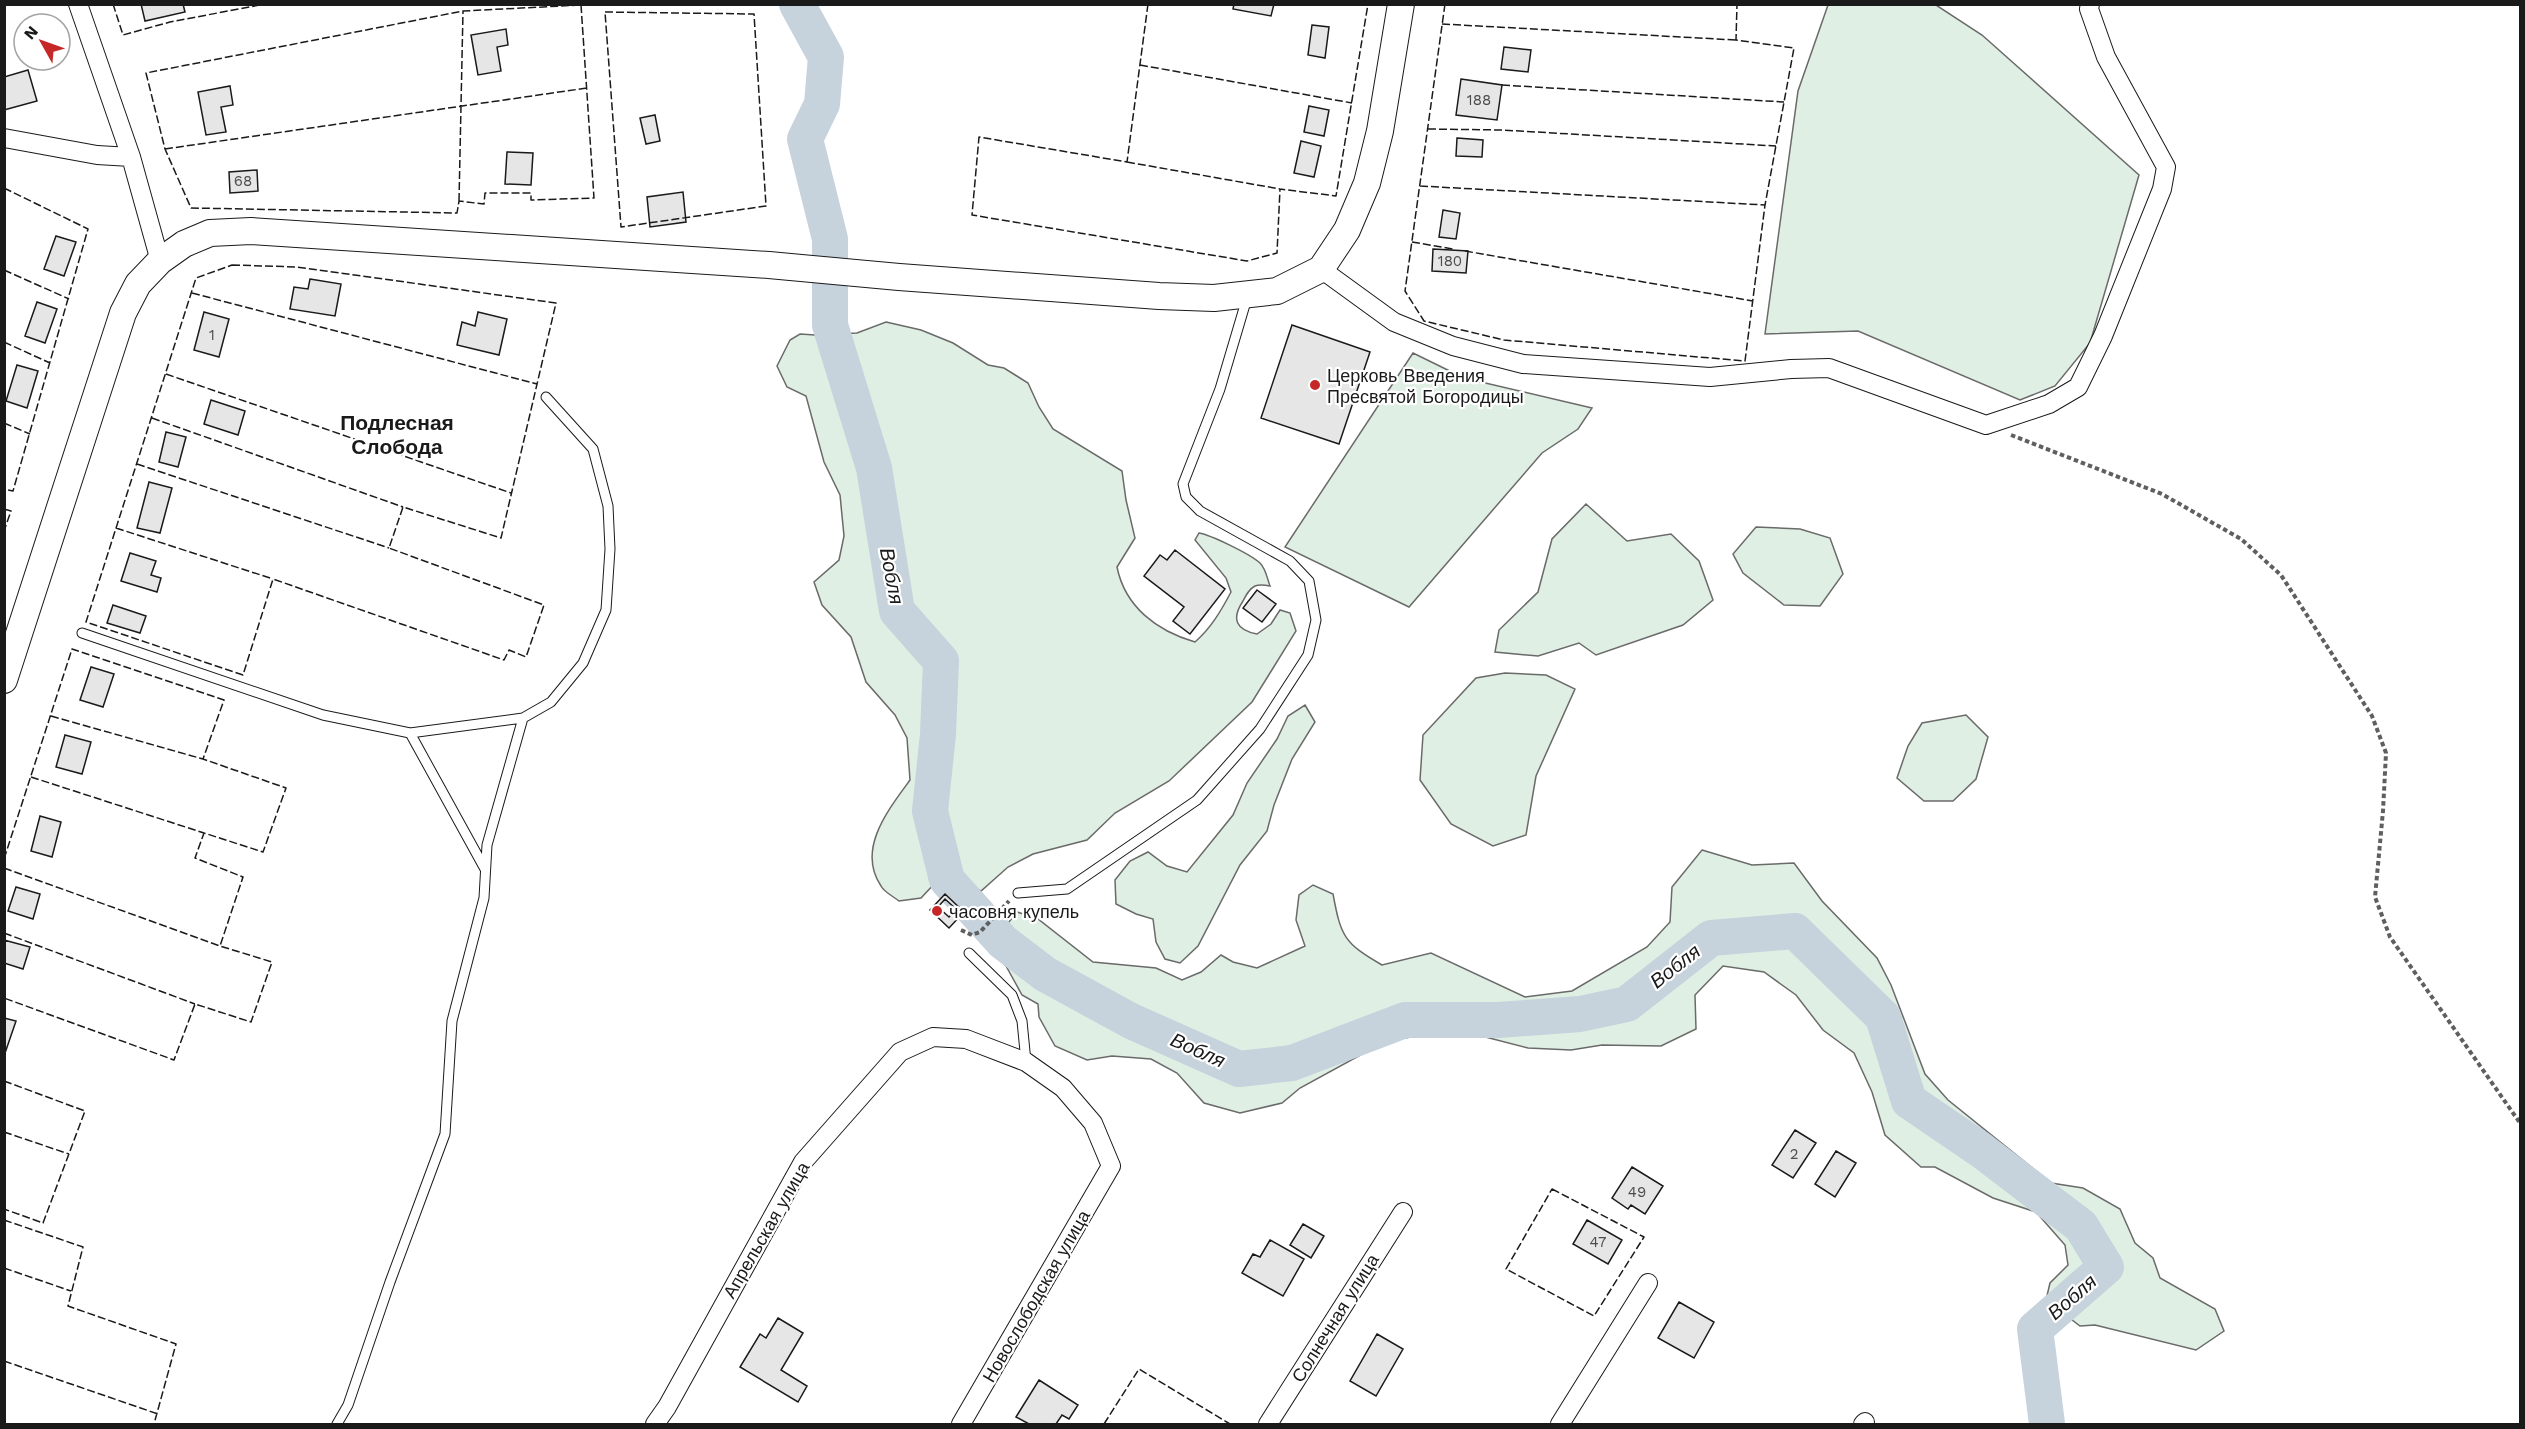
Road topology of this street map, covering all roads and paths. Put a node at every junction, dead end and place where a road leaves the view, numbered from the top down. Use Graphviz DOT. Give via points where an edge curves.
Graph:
graph roads {
  1 [pos="78,4"];
  2 [pos="1401,4"];
  3 [pos="2090,4"];
  4 [pos="4,138"];
  5 [pos="130,157"];
  6 [pos="160,261"];
  7 [pos="1321,269"];
  8 [pos="1248,294"];
  9 [pos="546,397"];
  10 [pos="1986,425"];
  11 [pos="82,633"];
  12 [pos="4,680"];
  13 [pos="523,718"];
  14 [pos="410,733"];
  15 [pos="486,871"];
  16 [pos="1018,893"];
  17 [pos="1002,907"];
  18 [pos="961,930"];
  19 [pos="969,953"];
  20 [pos="1026,1062"];
  21 [pos="2520,1123"];
  22 [pos="1403,1212"];
  23 [pos="1648,1283"];
  24 [pos="337,1425"];
  25 [pos="655,1425"];
  26 [pos="961,1425"];
  27 [pos="1268,1425"];
  28 [pos="1560,1425"];
  1 -- 5 [label="street"];
  2 -- 7 [label="street" via="1380,131 1367,183 1347,230"];
  3 -- 10 [label="street" via="2106,57 2166,167 2162,189 2103,336 2078,387 2049,404"];
  4 -- 5 [label="street"];
  5 -- 6 [label="street"];
  6 -- 8 [label="street" via="184,244 210,234 251,231 769,265 1159,297"];
  6 -- 12 [label="street" via="138,284 123,313"];
  7 -- 8 [label="street" via="1277,291"];
  7 -- 10 [label="street" via="1394,322 1453,346 1523,364 1710,377 1829,368"];
  8 -- 16 [label="lane" via="1220,388 1183,483 1186,498 1200,511 1290,561 1310,581 1316,620 1308,655 1260,729 1197,800 1067,889"];
  9 -- 13 [label="lane" via="593,449 608,506 606,610 583,663 551,702"];
  10 -- 21 [label="path" via="2162,494 2241,539 2281,575 2372,717 2386,753 2375,897 2390,937"];
  11 -- 14 [label="lane" via="323,715"];
  13 -- 14 [label="lane"];
  13 -- 15 [label="lane" via="487,845"];
  14 -- 15 [label="lane"];
  15 -- 24 [label="lane" via="484,898 452,1021 445,1134 348,1405"];
  17 -- 18 [label="path" via="980,932 972,935"];
  19 -- 20 [label="lane" via="1012,995 1022,1021"];
  20 -- 25 [label="street, Апрельская улица" via="966,1039 933,1037 900,1052 803,1162"];
  20 -- 26 [label="street, Новослободская улица" via="1063,1089 1093,1123 1111,1166"];
  22 -- 27 [label="street, Солнечная улица"];
  23 -- 28 [label="street"];
}
